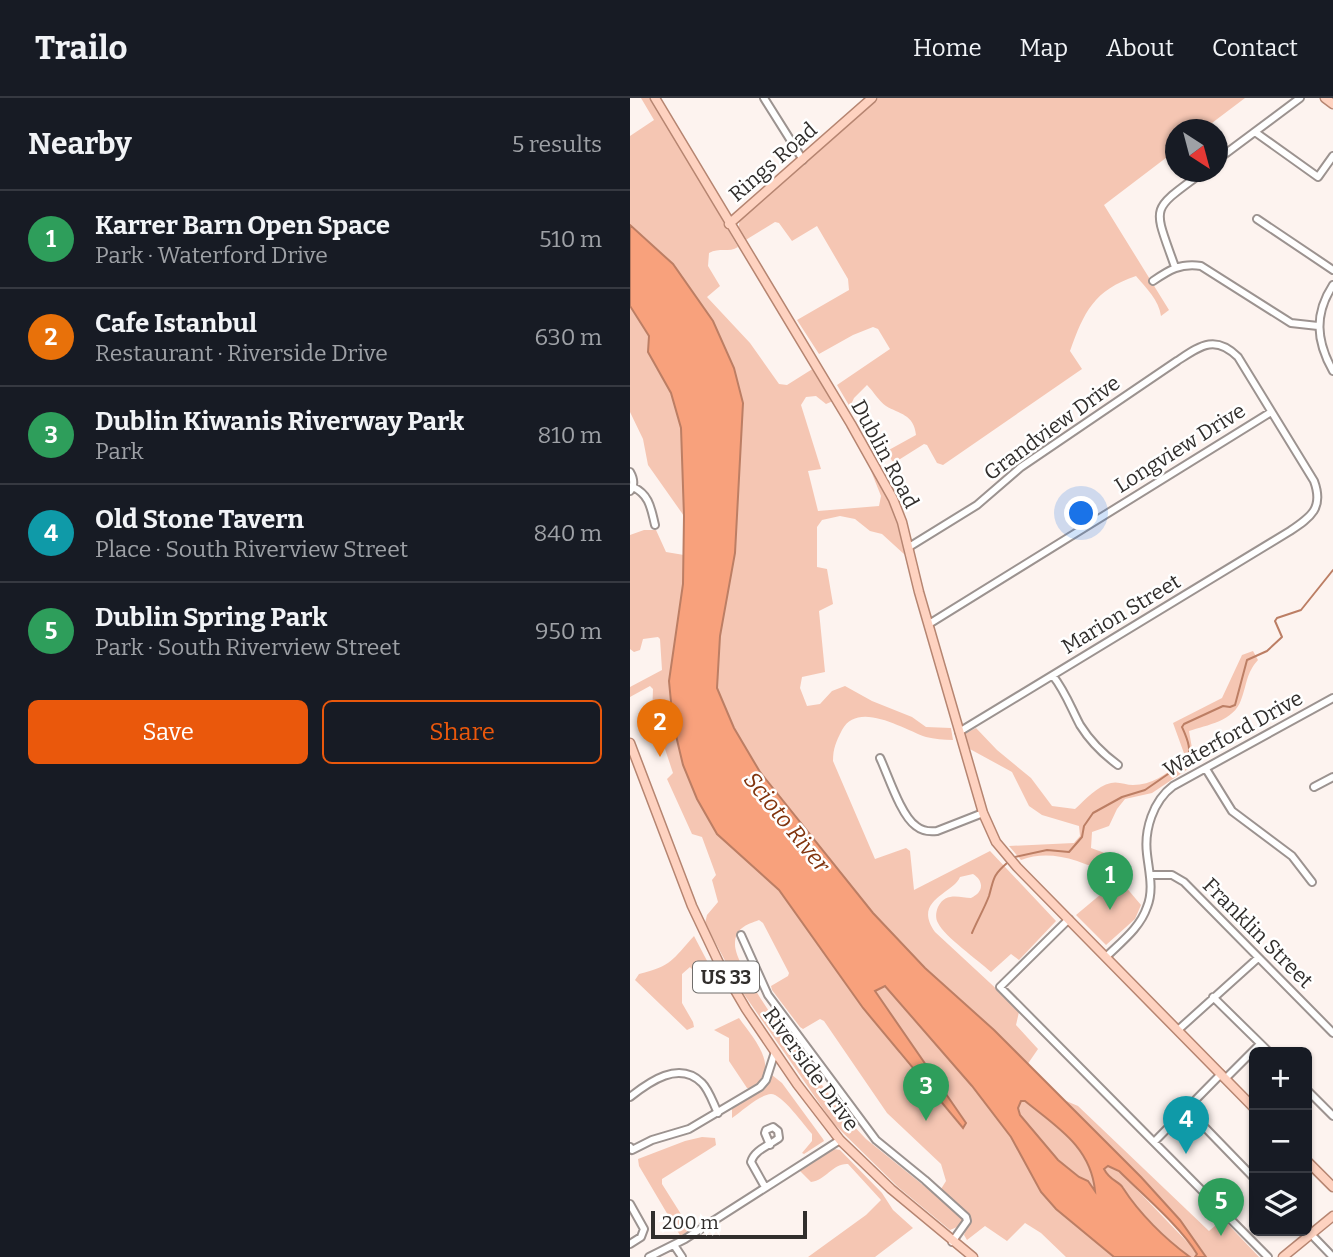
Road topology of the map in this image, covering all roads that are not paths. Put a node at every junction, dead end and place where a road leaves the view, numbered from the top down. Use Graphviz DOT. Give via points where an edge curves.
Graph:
graph roads {
  1 [pos="655,98"];
  2 [pos="764,98"];
  3 [pos="872,98"];
  4 [pos="1300,98"];
  5 [pos="1325,98"];
  6 [pos="1333,104"];
  7 [pos="1255,132"];
  8 [pos="1228,152"];
  9 [pos="1333,156"];
  10 [pos="803,160"];
  11 [pos="1190,182"];
  12 [pos="1257,219"];
  13 [pos="729,224"];
  14 [pos="1175,267"];
  15 [pos="1333,270"];
  16 [pos="1153,281"];
  17 [pos="1333,285"];
  18 [pos="1318,326"];
  19 [pos="1333,371"];
  20 [pos="1272,412"];
  21 [pos="630,472"];
  22 [pos="632,489"];
  23 [pos="655,525"];
  24 [pos="909,547"];
  25 [pos="929,624"];
  26 [pos="1053,676"];
  27 [pos="1333,698"];
  28 [pos="960,732"];
  29 [pos="630,743"];
  30 [pos="880,758"];
  31 [pos="1118,765"];
  32 [pos="1206,769"];
  33 [pos="1333,777"];
  34 [pos="1314,787"];
  35 [pos="983,813"];
  36 [pos="1150,874"];
  37 [pos="1312,882"];
  38 [pos="1069,919"];
  39 [pos="741,935"];
  40 [pos="1106,957"];
  41 [pos="1258,958"];
  42 [pos="1213,997"];
  43 [pos="1178,1030"];
  44 [pos="1333,1034"];
  45 [pos="1261,1044"];
  46 [pos="1264,1047"];
  47 [pos="775,1052"];
  48 [pos="1223,1076"];
  49 [pos="1312,1095"];
  50 [pos="630,1097"];
  51 [pos="1249,1103"];
  52 [pos="1187,1109"];
  53 [pos="718,1113"];
  54 [pos="1333,1116"];
  55 [pos="840,1140"];
  56 [pos="1154,1142"];
  57 [pos="770,1144"];
  58 [pos="631,1148"];
  59 [pos="1312,1166"];
  60 [pos="1249,1173"];
  61 [pos="765,1187"];
  62 [pos="1333,1187"];
  63 [pos="630,1204"];
  64 [pos="1333,1216"];
  65 [pos="1312,1231"];
  66 [pos="1306,1236"];
  67 [pos="1312,1236"];
  68 [pos="953,1242"];
  69 [pos="630,1244"];
  70 [pos="674,1245"];
  71 [pos="649,1257"];
  72 [pos="682,1257"];
  73 [pos="973,1257"];
  74 [pos="1268,1257"];
  75 [pos="1283,1257"];
  76 [pos="1333,1257"];
  1 -- 13 [label="main road, Dublin Road"];
  2 -- 10 [label="street"];
  3 -- 10 [label="main road, Rings Road"];
  4 -- 7 [label="street"];
  5 -- 6 [label="main road"];
  7 -- 8 [label="street"];
  7 -- 9 [label="street" via="1318,177"];
  10 -- 13 [label="main road, Rings Road"];
  11 -- 14 [label="street" via="1160,209 1160,224"];
  12 -- 15 [label="street"];
  13 -- 24 [label="main road, Dublin Road" via="881,475"];
  14 -- 16 [label="street"];
  14 -- 18 [label="street" via="1201,266 1291,323"];
  17 -- 18 [label="street"];
  18 -- 19 [label="street" via="1322,350"];
  20 -- 24 [label="street, Grandview Drive" via="1230,349 1216,344 1196,349 1021,467 977,505"];
  20 -- 25 [label="street, Longview Drive"];
  20 -- 26 [label="street, Marion Street" via="1314,481 1318,492 1313,512"];
  21 -- 22 [label="street"];
  22 -- 23 [label="street" via="646,496"];
  24 -- 25 [label="main road, Dublin Road"];
  25 -- 28 [label="main road, Dublin Road"];
  26 -- 28 [label="street, Marion Street"];
  26 -- 31 [label="street" via="1094,744"];
  27 -- 32 [label="street, Waterford Drive"];
  28 -- 35 [label="main road, Dublin Road"];
  29 -- 47 [label="main road, Riverside Drive / US 33" via="711,948"];
  30 -- 35 [label="street" via="916,827 937,831"];
  32 -- 36 [label="street, Waterford Drive" via="1173,786 1157,804 1147,842"];
  32 -- 37 [label="street" via="1232,811 1292,856"];
  33 -- 34 [label="street"];
  35 -- 38 [label="main road, Dublin Road" via="1005,854"];
  36 -- 40 [label="street, Waterford Drive" via="1150,899 1143,916"];
  36 -- 41 [label="street, Franklin Street" via="1172,875 1184,882"];
  38 -- 40 [label="main road, Dublin Road"];
  38 -- 56 [label="street" via="1000,987"];
  39 -- 68 [label="street" via="768,995 871,1134 966,1217"];
  40 -- 43 [label="main road, Dublin Road"];
  41 -- 42 [label="street"];
  41 -- 44 [label="street, Franklin Street"];
  42 -- 43 [label="street"];
  42 -- 45 [label="street"];
  43 -- 48 [label="main road, Dublin Road"];
  45 -- 46 [label="street"];
  45 -- 48 [label="street"];
  47 -- 53 [label="street" via="760,1087"];
  47 -- 55 [label="main road, Riverside Drive / US 33"];
  48 -- 51 [label="main road, Dublin Road"];
  48 -- 52 [label="street"];
  49 -- 54 [label="street"];
  50 -- 53 [label="street" via="657,1078 679,1073 702,1083"];
  52 -- 56 [label="street"];
  52 -- 60 [label="street"];
  53 -- 58 [label="street" via="689,1129"];
  55 -- 61 [label="street"];
  55 -- 68 [label="main road, Riverside Drive / US 33"];
  56 -- 74 [label="street"];
  57 -- 61 [label="street" via="754,1154 751,1162"];
  59 -- 62 [label="main road"];
  61 -- 70 [label="street"];
  63 -- 69 [label="street" via="644,1229"];
  64 -- 65 [label="main road"];
  66 -- 75 [label="main road"];
  67 -- 76 [label="street"];
  68 -- 73 [label="main road, Riverside Drive / US 33"];
  70 -- 71 [label="street"];
  70 -- 72 [label="street"];
}
